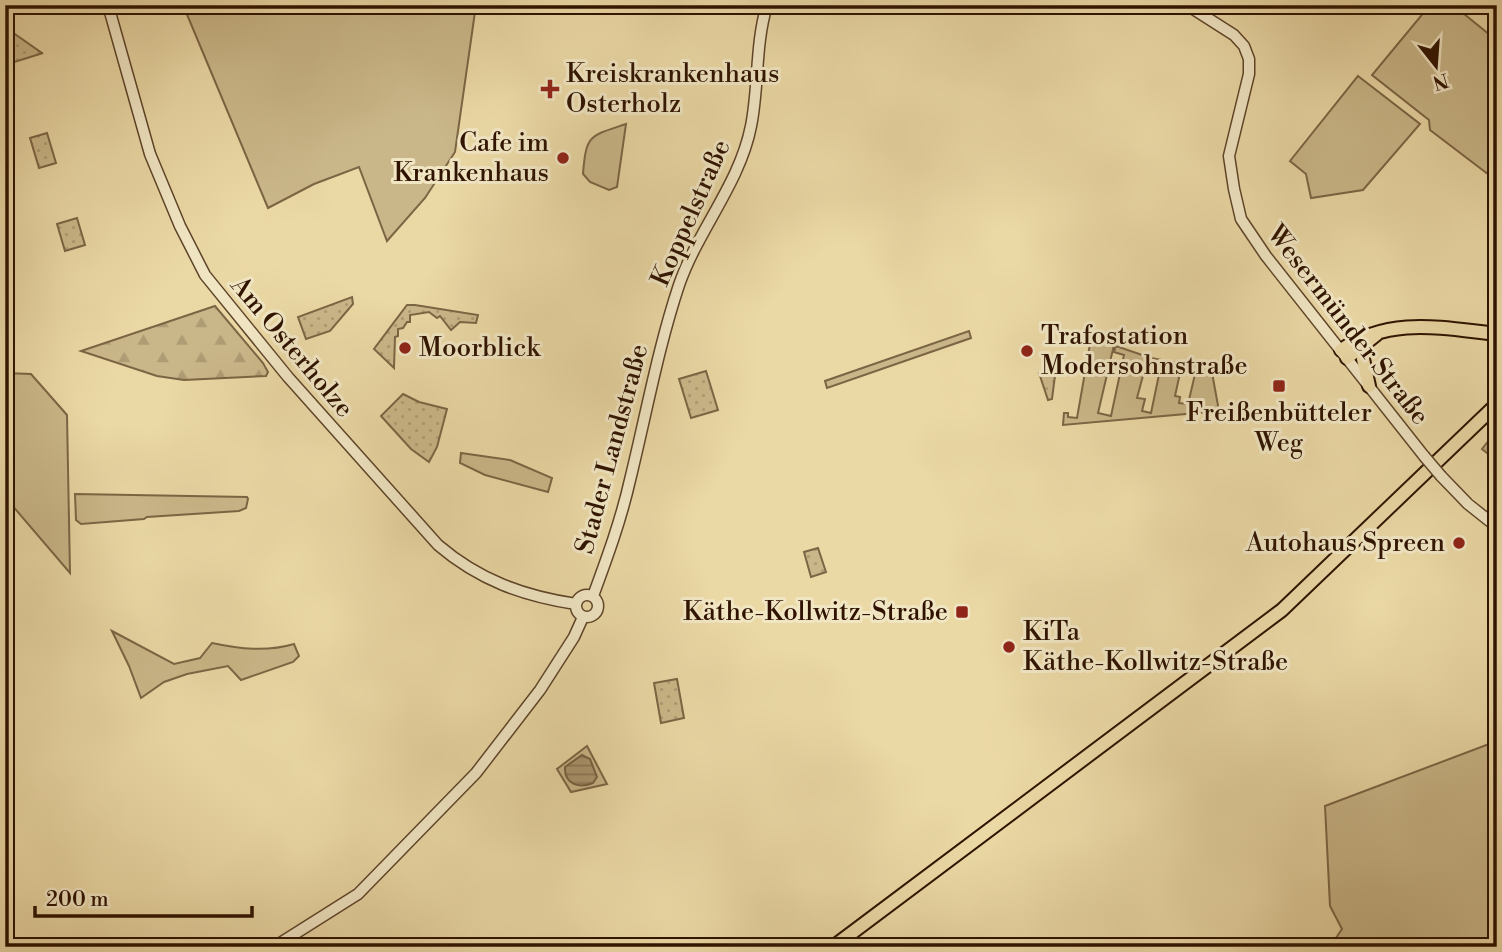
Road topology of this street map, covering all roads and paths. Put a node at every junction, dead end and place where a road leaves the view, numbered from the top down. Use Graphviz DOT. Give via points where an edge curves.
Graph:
graph roads {
  1 [pos="108,5"];
  2 [pos="767,5"];
  3 [pos="1187,5"];
  4 [pos="670,313"];
  5 [pos="1379,331"];
  6 [pos="1497,334"];
  7 [pos="1365,345"];
  8 [pos="1344,354"];
  9 [pos="1369,386"];
  10 [pos="1497,404"];
  11 [pos="1497,527"];
  12 [pos="593,596"];
  13 [pos="576,604"];
  14 [pos="583,617"];
  15 [pos="274,947"];
  16 [pos="833,947"];
  1 -- 13 [label="street, Am Osterholze" via="150,154 195,257 217,292 438,545 502,586"];
  2 -- 4 [label="street, Koppelstraße" via="743,155 684,273"];
  3 -- 8 [label="street, Wesermünder Straße" via="1234,35 1249,59 1229,156 1241,219"];
  4 -- 12 [label="street, Stader Landstraße" via="630,483"];
  5 -- 6 [label="main road" via="1405,326"];
  5 -- 7 [label="main road"];
  5 -- 8 [label="main road" via="1364,336"];
  7 -- 8 [label="main road"];
  7 -- 9 [label="main road"];
  8 -- 9 [label="street, Wesermünder Straße"];
  9 -- 11 [label="street, Wesermünder Straße, bridge" via="1441,476"];
  10 -- 16 [label="main road" via="1282,611"];
  12 -- 13 [label="street" via="582,596"];
  12 -- 14 [label="street" via="598,610 592,617"];
  13 -- 14 [label="street"];
  14 -- 15 [label="street" via="540,690 476,773 358,894"];
}
